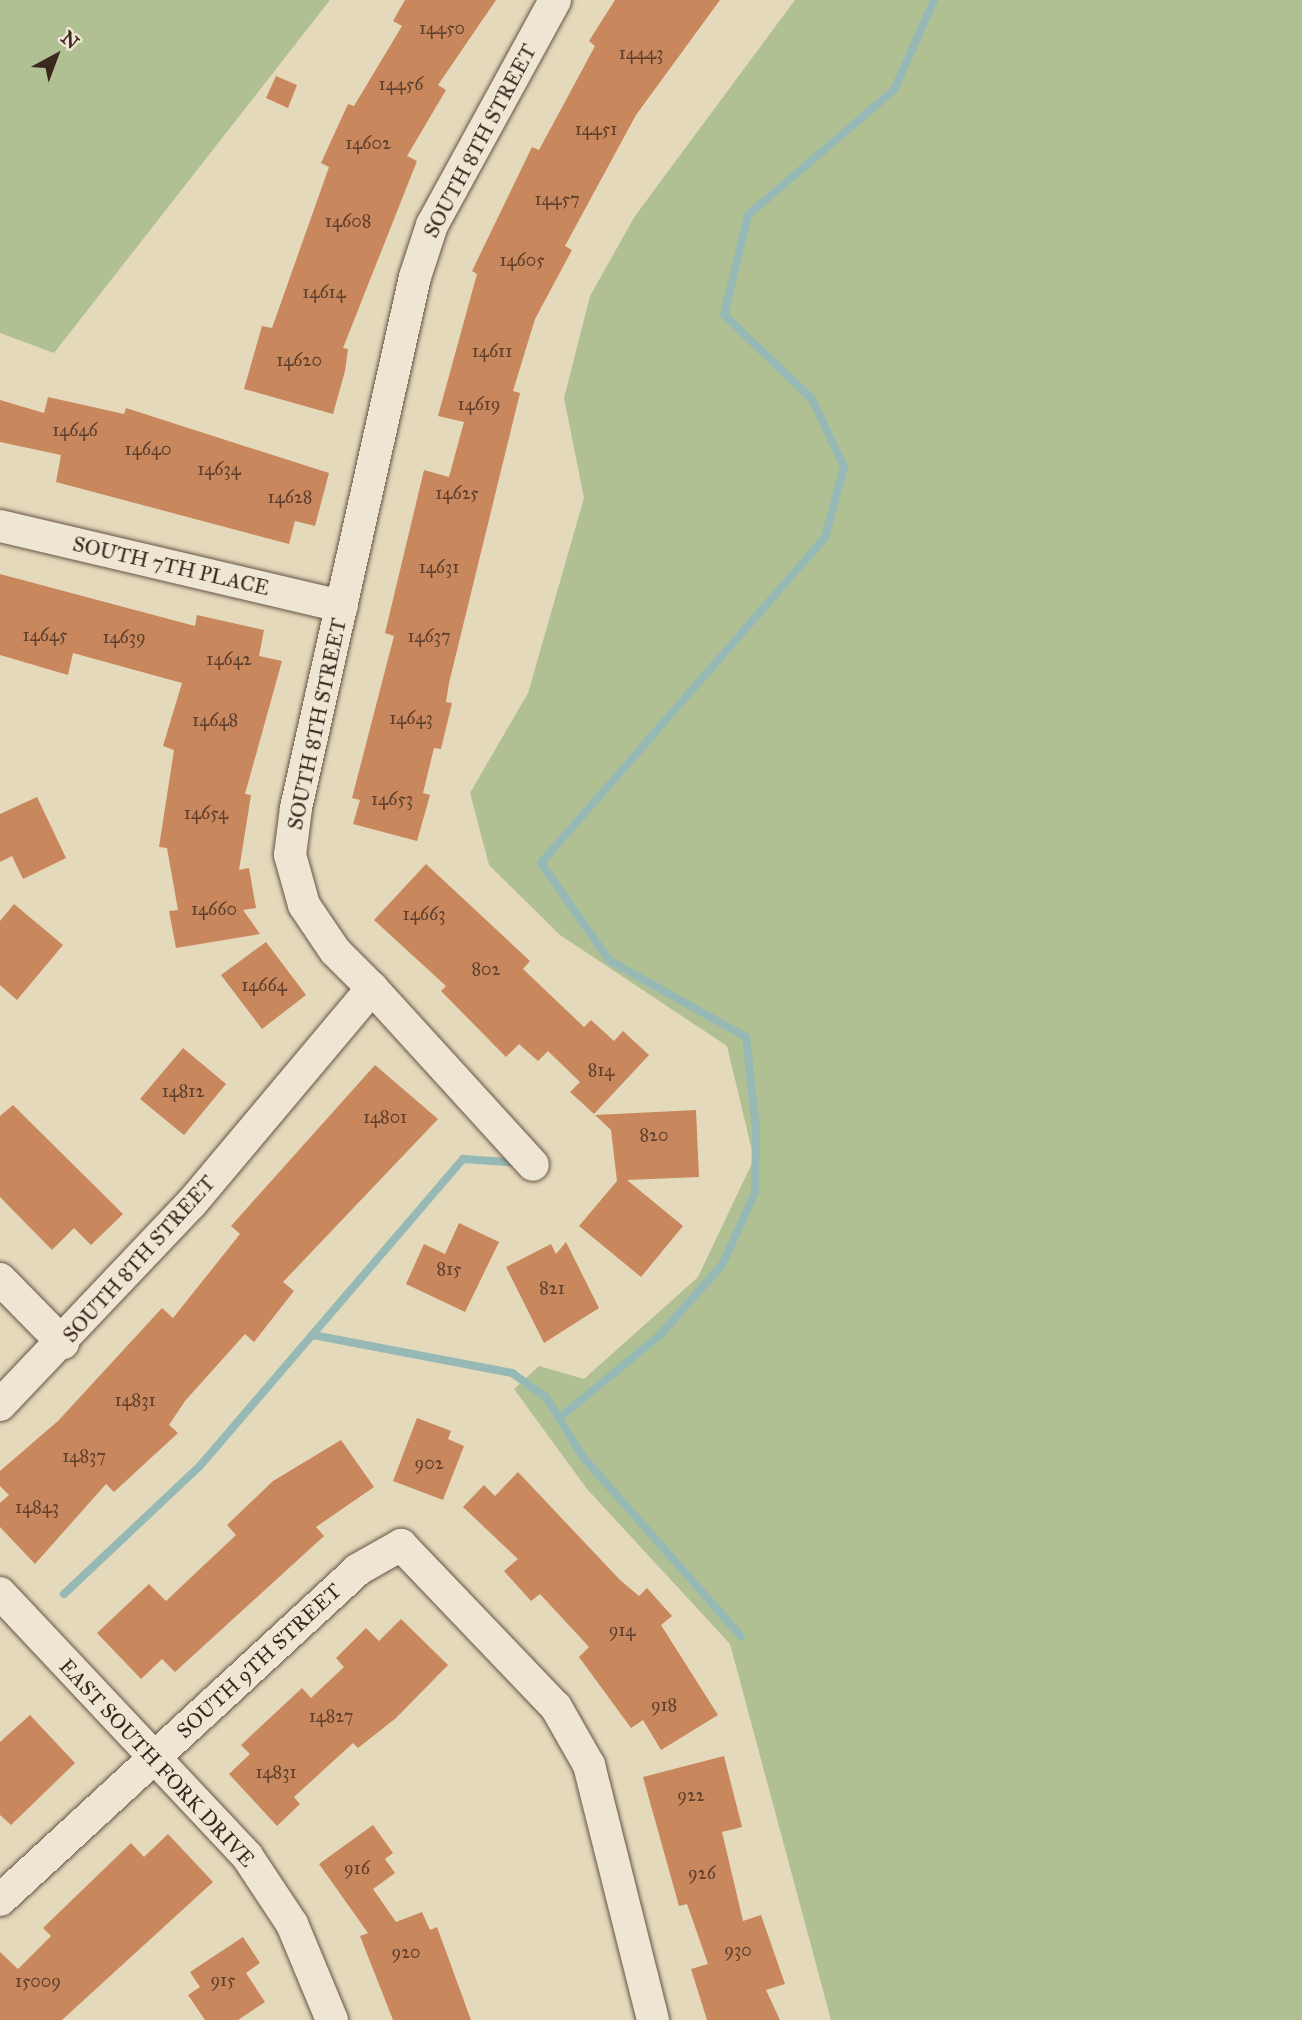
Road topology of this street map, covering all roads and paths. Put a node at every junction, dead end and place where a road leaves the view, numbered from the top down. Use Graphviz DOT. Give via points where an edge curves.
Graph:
graph roads {
  1 [pos="555,0"];
  2 [pos="0,526"];
  3 [pos="342,606"];
  4 [pos="372,988"];
  5 [pos="533,1165"];
  6 [pos="0,1279"];
  7 [pos="63,1343"];
  8 [pos="0,1405"];
  9 [pos="0,1593"];
  10 [pos="154,1759"];
  11 [pos="0,1900"];
  12 [pos="332,2020"];
  13 [pos="653,2020"];
  1 -- 3 [label="street, SOUTH 8TH STREET" via="432,225"];
  2 -- 3 [label="street, SOUTH 7TH PLACE"];
  3 -- 4 [label="street, SOUTH 8TH STREET" via="290,855 304,905 335,951"];
  4 -- 5 [label="street"];
  4 -- 7 [label="street, SOUTH 8TH STREET" via="191,1204"];
  6 -- 7 [label="street"];
  7 -- 8 [label="street, SOUTH 8TH STREET"];
  9 -- 10 [label="street, EAST SOUTH FORK DRIVE"];
  10 -- 11 [label="street, SOUTH 9TH STREET"];
  10 -- 12 [label="street, EAST SOUTH FORK DRIVE" via="247,1856 292,1924"];
  10 -- 13 [label="street, SOUTH 9TH STREET" via="357,1570 401,1545 556,1707 589,1765"];
}
